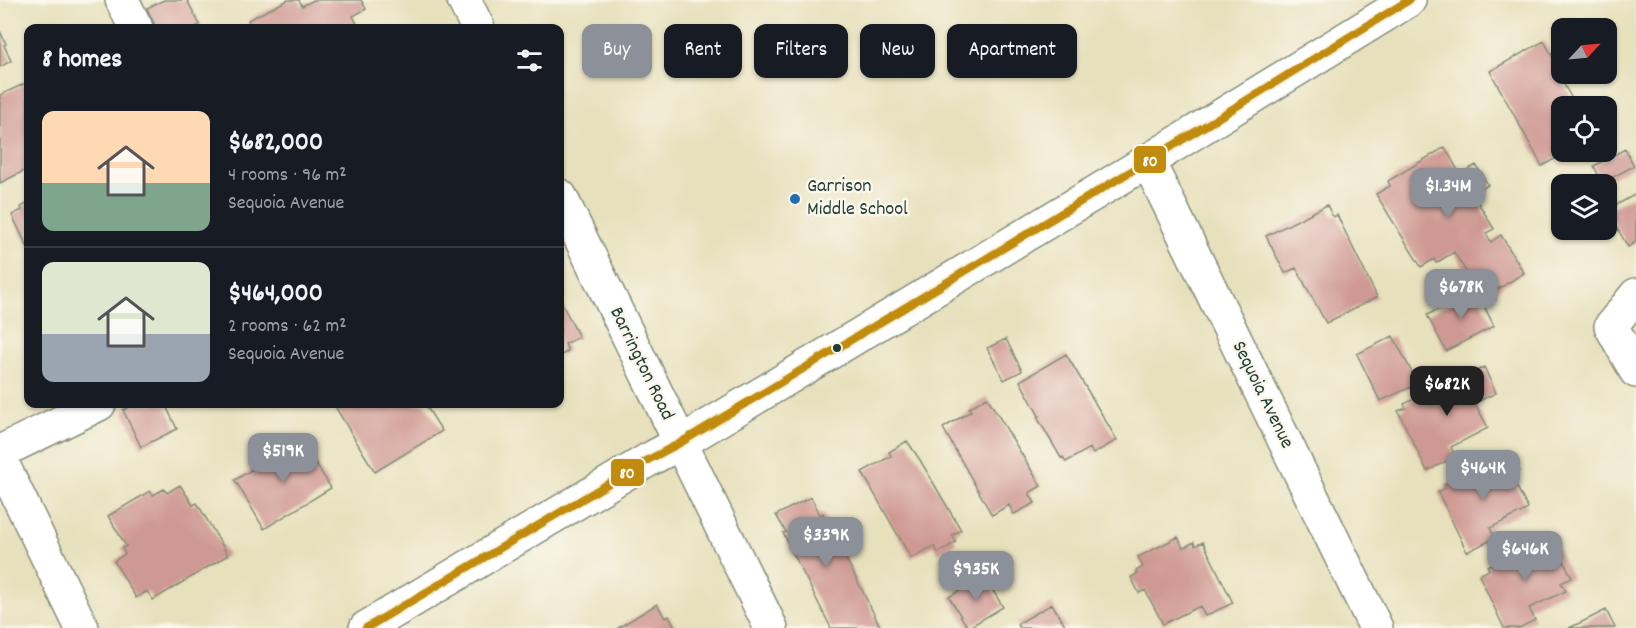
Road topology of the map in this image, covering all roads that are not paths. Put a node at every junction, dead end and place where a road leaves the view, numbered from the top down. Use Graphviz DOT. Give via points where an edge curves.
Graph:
graph roads {
  1 [pos="122,0"];
  2 [pos="464,0"];
  3 [pos="1409,0"];
  4 [pos="134,24"];
  5 [pos="476,24"];
  6 [pos="1148,161"];
  7 [pos="564,204"];
  8 [pos="1636,295"];
  9 [pos="1636,370"];
  10 [pos="91,408"];
  11 [pos="680,442"];
  12 [pos="0,452"];
  13 [pos="0,459"];
  14 [pos="82,628"];
  15 [pos="366,628"];
  16 [pos="771,628"];
  17 [pos="1376,628"];
  1 -- 4 [label="street"];
  2 -- 5 [label="street"];
  3 -- 6 [label="street"];
  6 -- 11 [label="street"];
  6 -- 17 [label="street, Sequoia Avenue"];
  7 -- 11 [label="street, Barrington Road"];
  8 -- 9 [label="street" via="1611,326"];
  10 -- 12 [label="street"];
  11 -- 15 [label="street"];
  11 -- 16 [label="street, Barrington Road"];
  13 -- 14 [label="street"];
}
